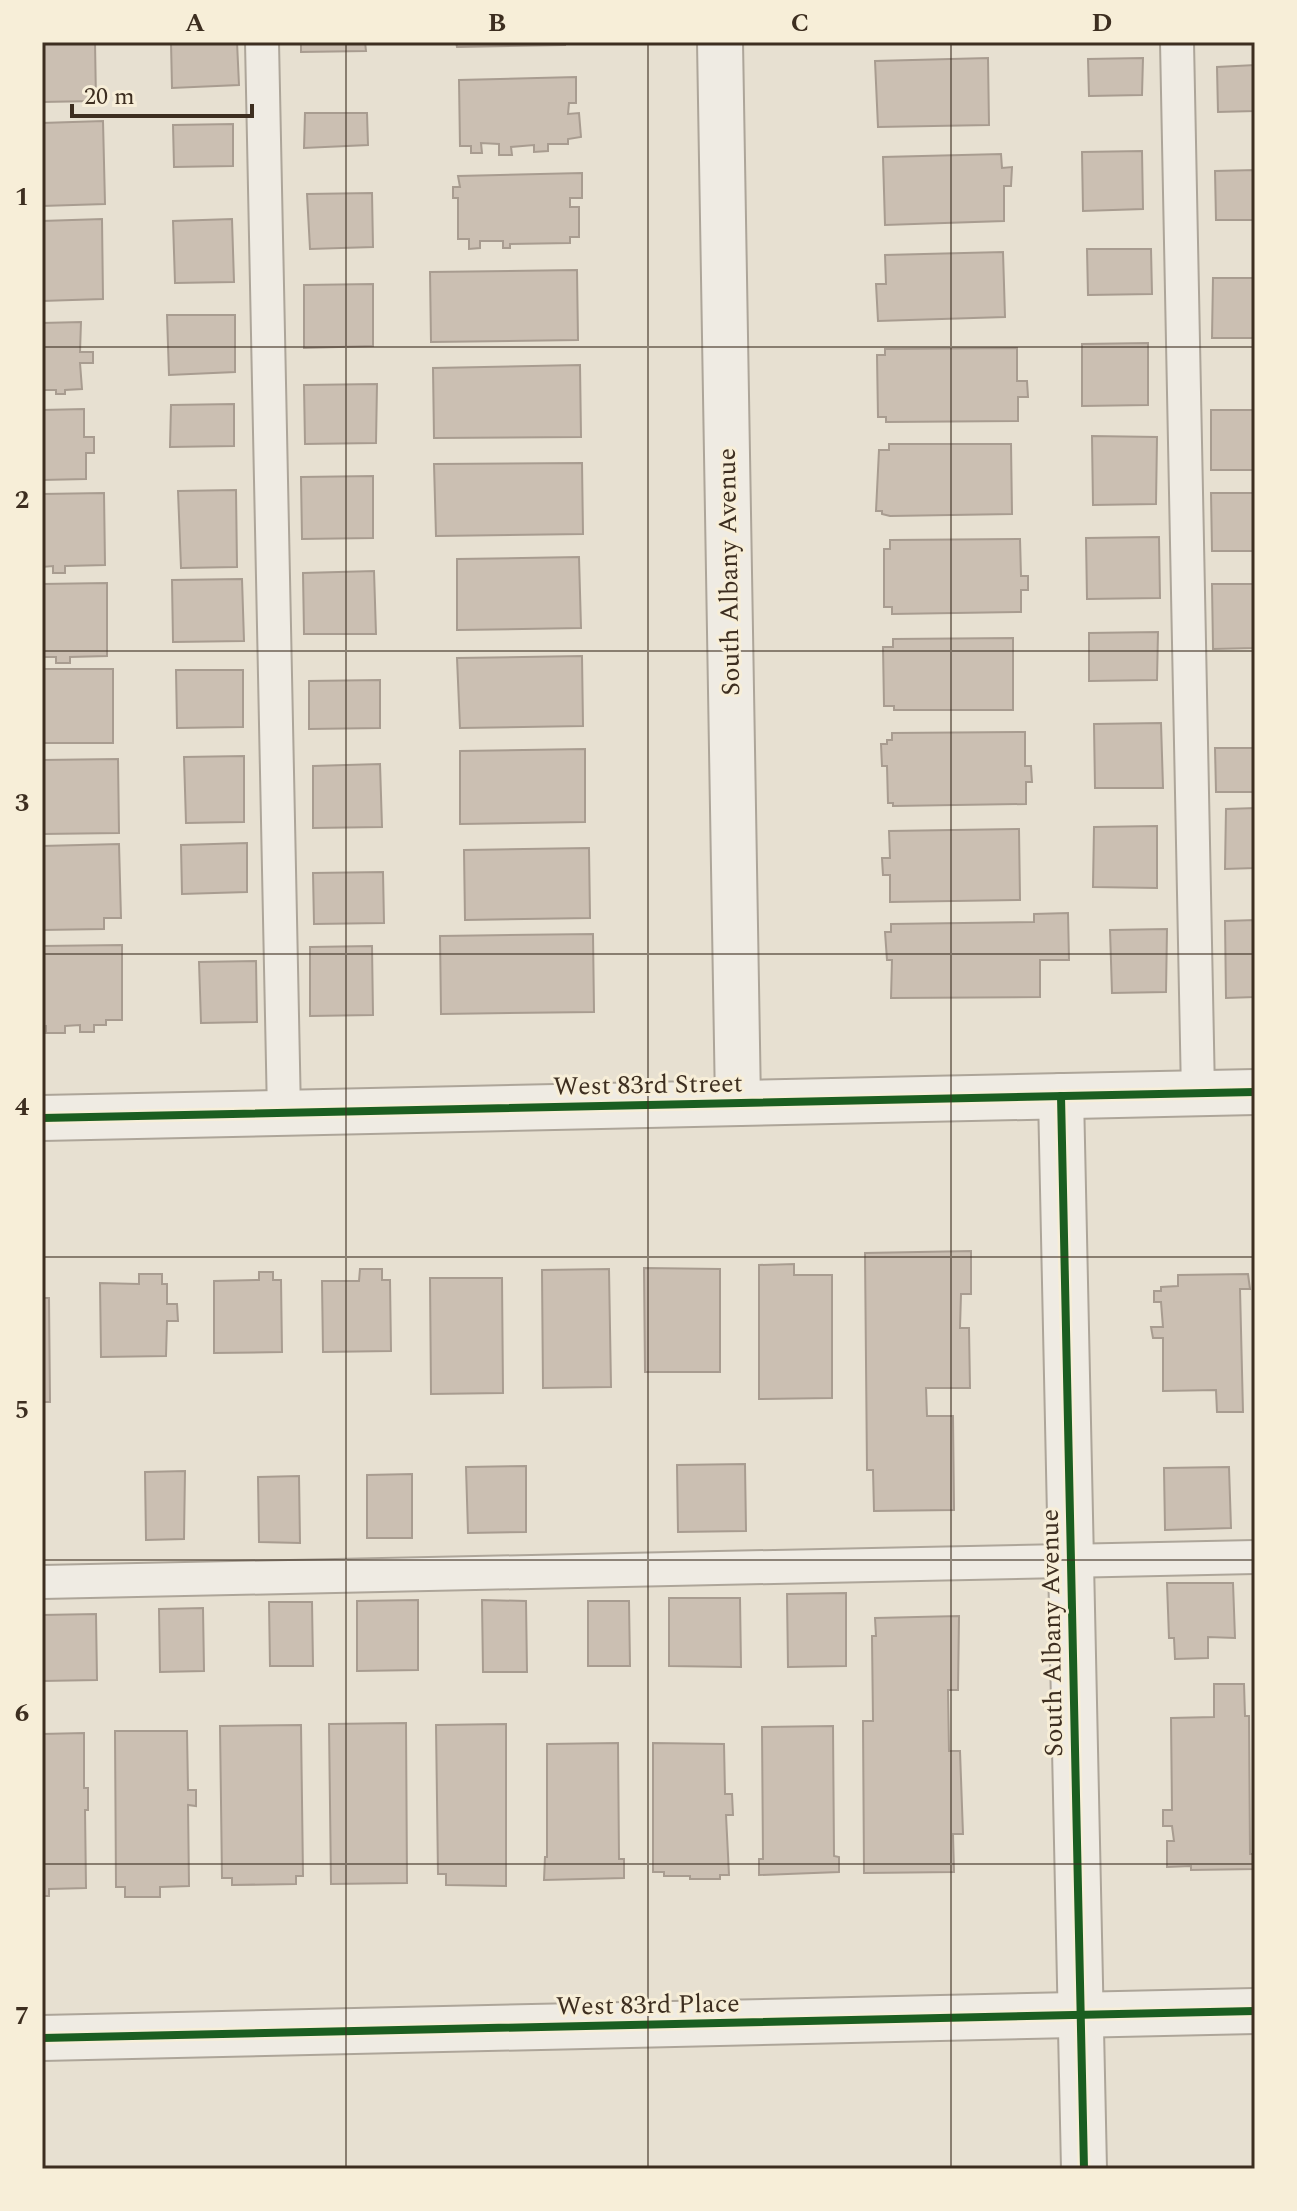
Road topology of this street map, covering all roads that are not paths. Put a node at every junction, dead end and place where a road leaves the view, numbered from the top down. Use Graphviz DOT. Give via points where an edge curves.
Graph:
graph roads {
  1 [pos="262,42"];
  2 [pos="720,42"];
  3 [pos="1177,42"];
  4 [pos="1255,1092"];
  5 [pos="1198,1093"];
  6 [pos="1061,1096"];
  7 [pos="738,1103"];
  8 [pos="284,1113"];
  9 [pos="42,1118"];
  10 [pos="1255,1557"];
  11 [pos="1070,1561"];
  12 [pos="42,1582"];
  13 [pos="1255,2011"];
  14 [pos="1080,2015"];
  15 [pos="42,2038"];
  16 [pos="1084,2169"];
  1 -- 8 [label="lane"];
  2 -- 7 [label="street, South Albany Avenue"];
  3 -- 5 [label="lane"];
  4 -- 5 [label="street, West 83rd Street"];
  5 -- 6 [label="street, West 83rd Street"];
  6 -- 7 [label="street, West 83rd Street"];
  6 -- 11 [label="street, South Albany Avenue"];
  7 -- 8 [label="street, West 83rd Street"];
  8 -- 9 [label="street, West 83rd Street"];
  10 -- 11 [label="lane"];
  11 -- 12 [label="lane"];
  11 -- 14 [label="street, South Albany Avenue"];
  13 -- 14 [label="street, West 83rd Place"];
  14 -- 15 [label="street, West 83rd Place"];
  14 -- 16 [label="street, South Albany Avenue"];
}
